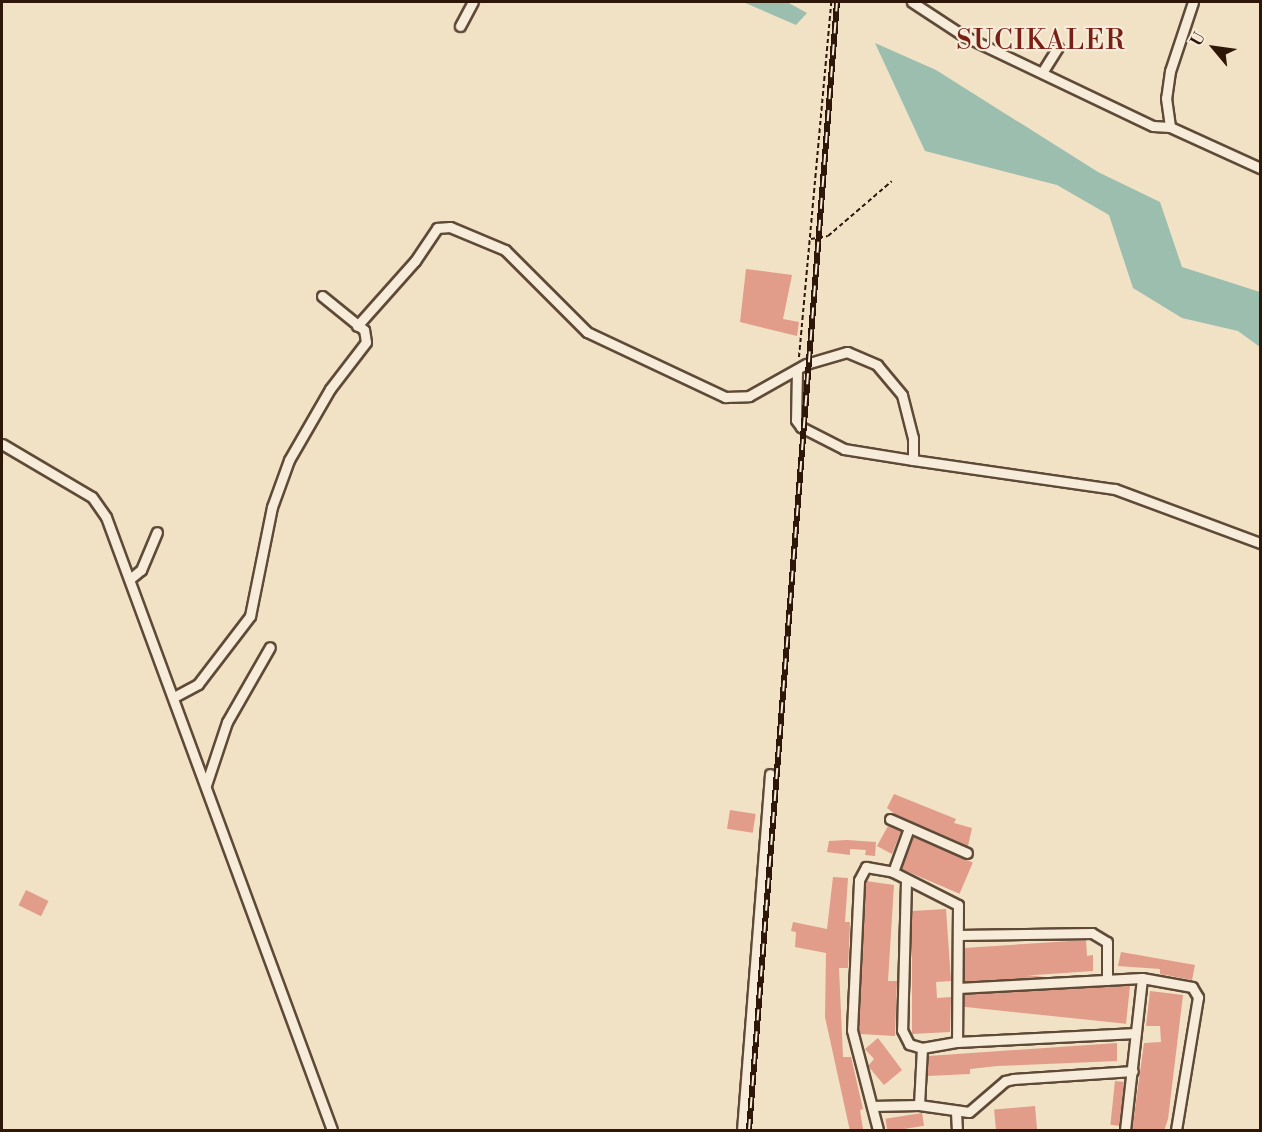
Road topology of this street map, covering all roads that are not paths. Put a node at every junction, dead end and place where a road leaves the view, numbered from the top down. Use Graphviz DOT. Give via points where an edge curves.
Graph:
graph roads {
  1 [pos="473,2"];
  2 [pos="912,2"];
  3 [pos="1193,2"];
  4 [pos="460,26"];
  5 [pos="1058,47"];
  6 [pos="1043,71"];
  7 [pos="1170,127"];
  8 [pos="1260,168"];
  9 [pos="322,296"];
  10 [pos="357,326"];
  11 [pos="797,370"];
  12 [pos="2,444"];
  13 [pos="913,459"];
  14 [pos="157,532"];
  15 [pos="1260,543"];
  16 [pos="131,578"];
  17 [pos="270,647"];
  18 [pos="174,698"];
  19 [pos="770,774"];
  20 [pos="206,785"];
  21 [pos="890,819"];
  22 [pos="909,828"];
  23 [pos="967,853"];
  24 [pos="893,872"];
  25 [pos="906,881"];
  26 [pos="958,935"];
  27 [pos="1142,978"];
  28 [pos="1107,980"];
  29 [pos="958,988"];
  30 [pos="1136,1033"];
  31 [pos="957,1042"];
  32 [pos="922,1048"];
  33 [pos="1133,1071"];
  34 [pos="919,1105"];
  35 [pos="872,1106"];
  36 [pos="956,1112"];
  37 [pos="333,1131"];
  38 [pos="742,1131"];
  39 [pos="878,1131"];
  40 [pos="957,1131"];
  41 [pos="1125,1131"];
  42 [pos="1176,1131"];
  1 -- 4 [label="street"];
  2 -- 6 [label="street" via="964,36"];
  3 -- 7 [label="street" via="1170,71 1166,98"];
  5 -- 6 [label="street"];
  6 -- 7 [label="street" via="1153,126"];
  7 -- 8 [label="street"];
  9 -- 10 [label="street"];
  10 -- 11 [label="street" via="415,261 437,228 450,227 506,250 587,332 725,397 750,396"];
  10 -- 18 [label="street" via="366,332 366,342 330,389 290,460 272,507 250,616 198,684"];
  11 -- 13 [label="street" via="796,420 801,427 844,449"];
  11 -- 13 [label="street" via="840,351 877,364 905,400"];
  12 -- 16 [label="street" via="92,497 106,517"];
  13 -- 15 [label="street" via="1115,489"];
  14 -- 16 [label="street" via="141,570"];
  16 -- 18 [label="street"];
  17 -- 20 [label="street" via="227,722"];
  18 -- 20 [label="street"];
  19 -- 38 [label="street"];
  20 -- 37 [label="street"];
  21 -- 22 [label="street"];
  22 -- 23 [label="street"];
  22 -- 24 [label="street"];
  24 -- 25 [label="street"];
  24 -- 35 [label="street" via="866,867 859,880 852,1030"];
  25 -- 26 [label="street" via="958,905"];
  25 -- 32 [label="street" via="902,1030 909,1044"];
  26 -- 28 [label="street" via="1092,933 1107,942"];
  26 -- 29 [label="street"];
  27 -- 28 [label="street"];
  27 -- 30 [label="street"];
  27 -- 42 [label="street" via="1192,987 1198,997"];
  28 -- 29 [label="street"];
  29 -- 31 [label="street"];
  30 -- 31 [label="street"];
  30 -- 33 [label="street"];
  31 -- 32 [label="street"];
  32 -- 34 [label="street"];
  33 -- 36 [label="street" via="1013,1079 1005,1081 977,1109"];
  33 -- 41 [label="street"];
  34 -- 35 [label="street"];
  34 -- 36 [label="street"];
  35 -- 39 [label="street"];
  36 -- 40 [label="street"];
}
